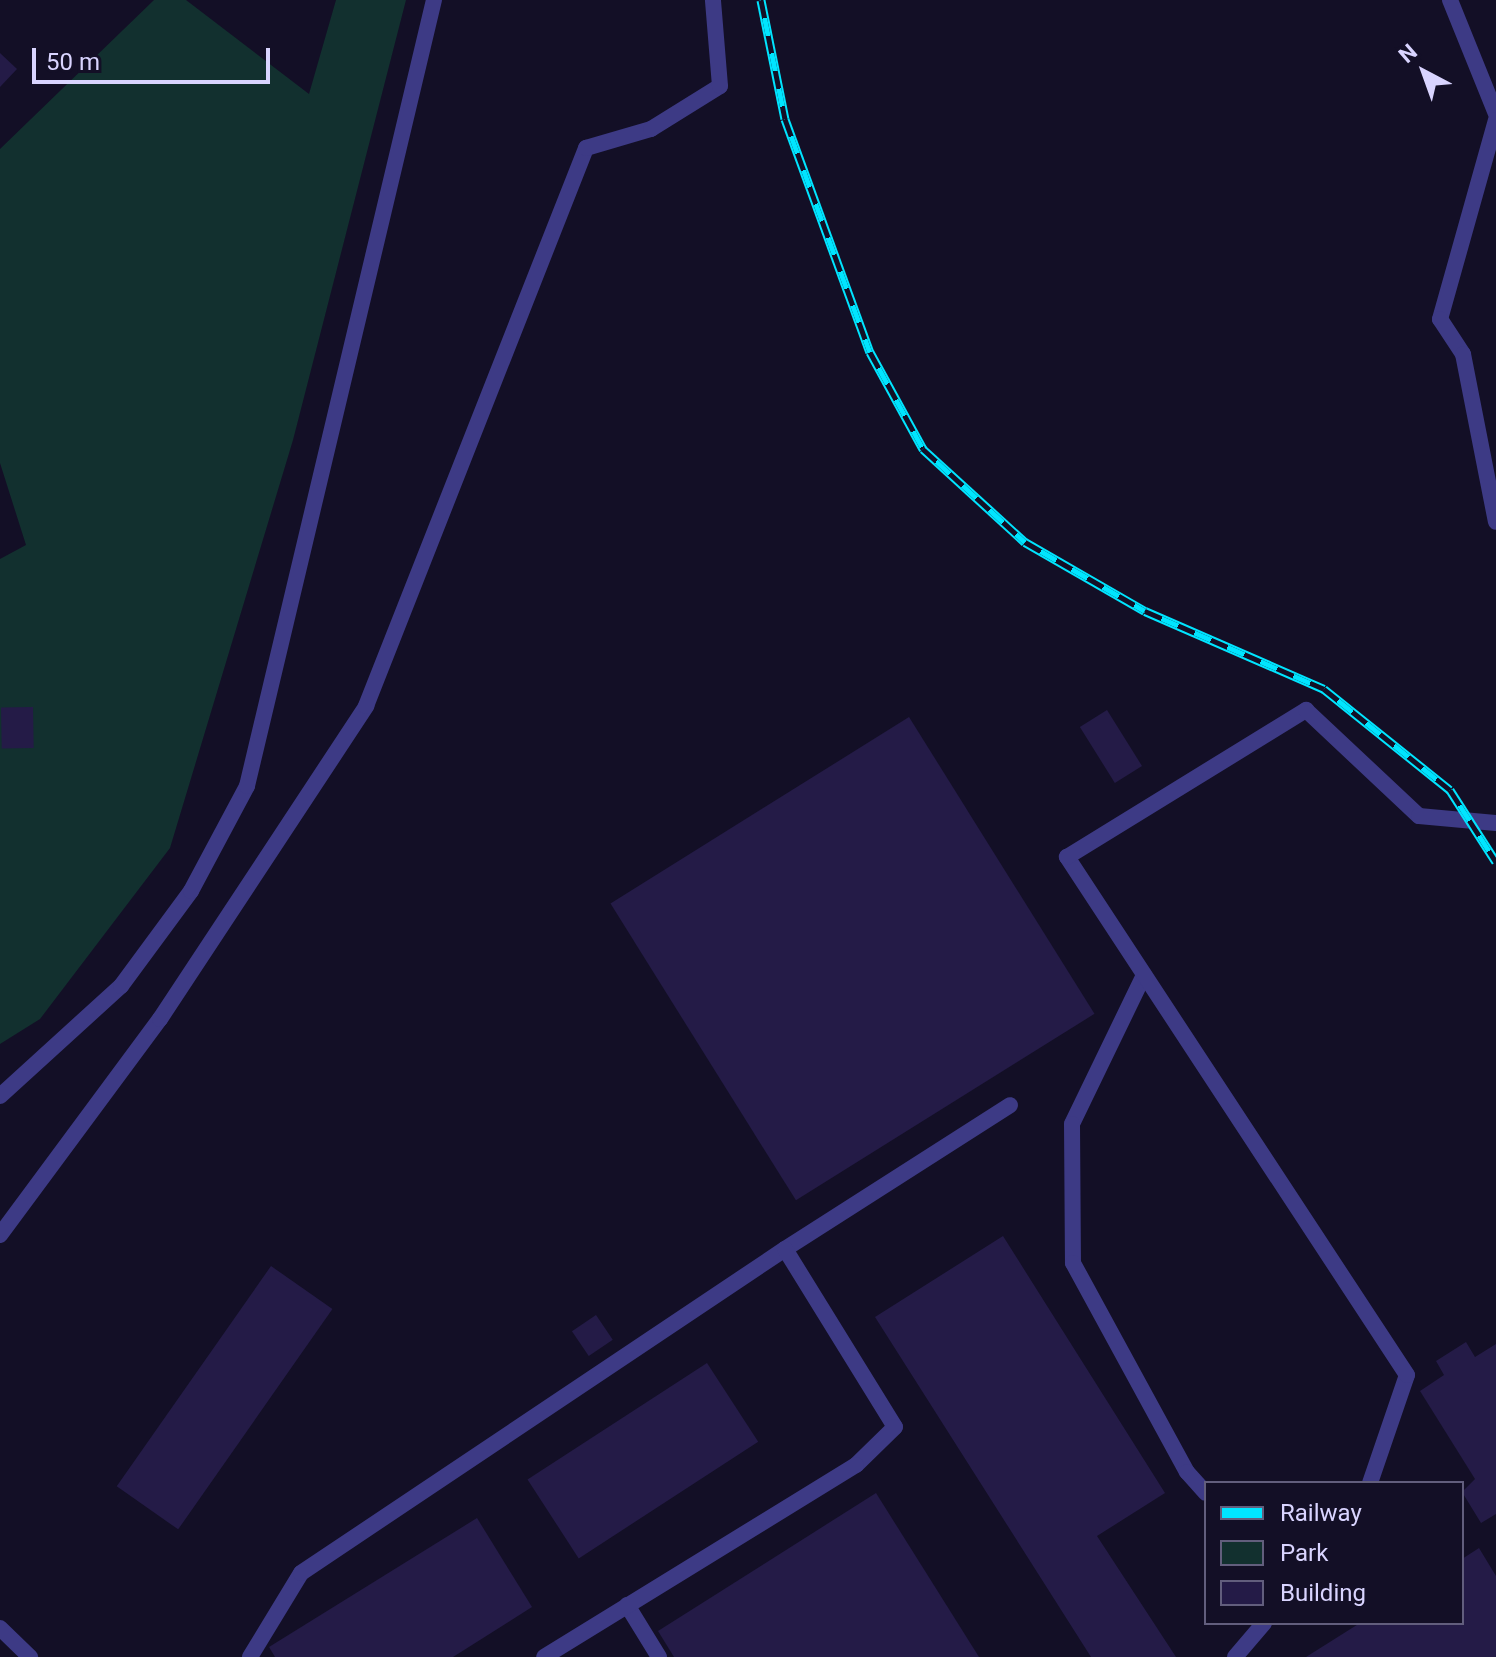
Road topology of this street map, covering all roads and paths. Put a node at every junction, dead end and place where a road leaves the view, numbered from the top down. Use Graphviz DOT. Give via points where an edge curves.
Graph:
graph roads {
  1 [pos="434,0"];
  2 [pos="713,0"];
  3 [pos="1450,0"];
  4 [pos="1496,117"];
  5 [pos="1496,522"];
  6 [pos="1496,823"];
  7 [pos="1144,975"];
  8 [pos="0,1096"];
  9 [pos="1010,1105"];
  10 [pos="0,1235"];
  11 [pos="785,1249"];
  12 [pos="1371,1481"];
  13 [pos="1204,1491"];
  14 [pos="627,1605"];
  15 [pos="1262,1625"];
  16 [pos="0,1628"];
  17 [pos="30,1657"];
  18 [pos="250,1657"];
  19 [pos="544,1657"];
  20 [pos="659,1657"];
  21 [pos="1235,1657"];
  1 -- 8 [label="lane" via="247,786 191,891 121,986"];
  2 -- 10 [label="lane" via="720,86 651,129 586,148 366,706 160,1019"];
  3 -- 4 [label="lane"];
  4 -- 5 [label="lane" via="1440,319 1463,354"];
  6 -- 7 [label="lane" via="1419,816 1306,710 1067,857"];
  7 -- 12 [label="lane" via="1407,1375"];
  7 -- 13 [label="lane" via="1072,1124 1073,1263 1187,1472"];
  9 -- 11 [label="lane"];
  11 -- 14 [label="lane" via="895,1427 856,1465"];
  11 -- 18 [label="lane" via="301,1573"];
  14 -- 19 [label="lane"];
  14 -- 20 [label="lane"];
  15 -- 21 [label="lane"];
  16 -- 17 [label="lane"];
}
